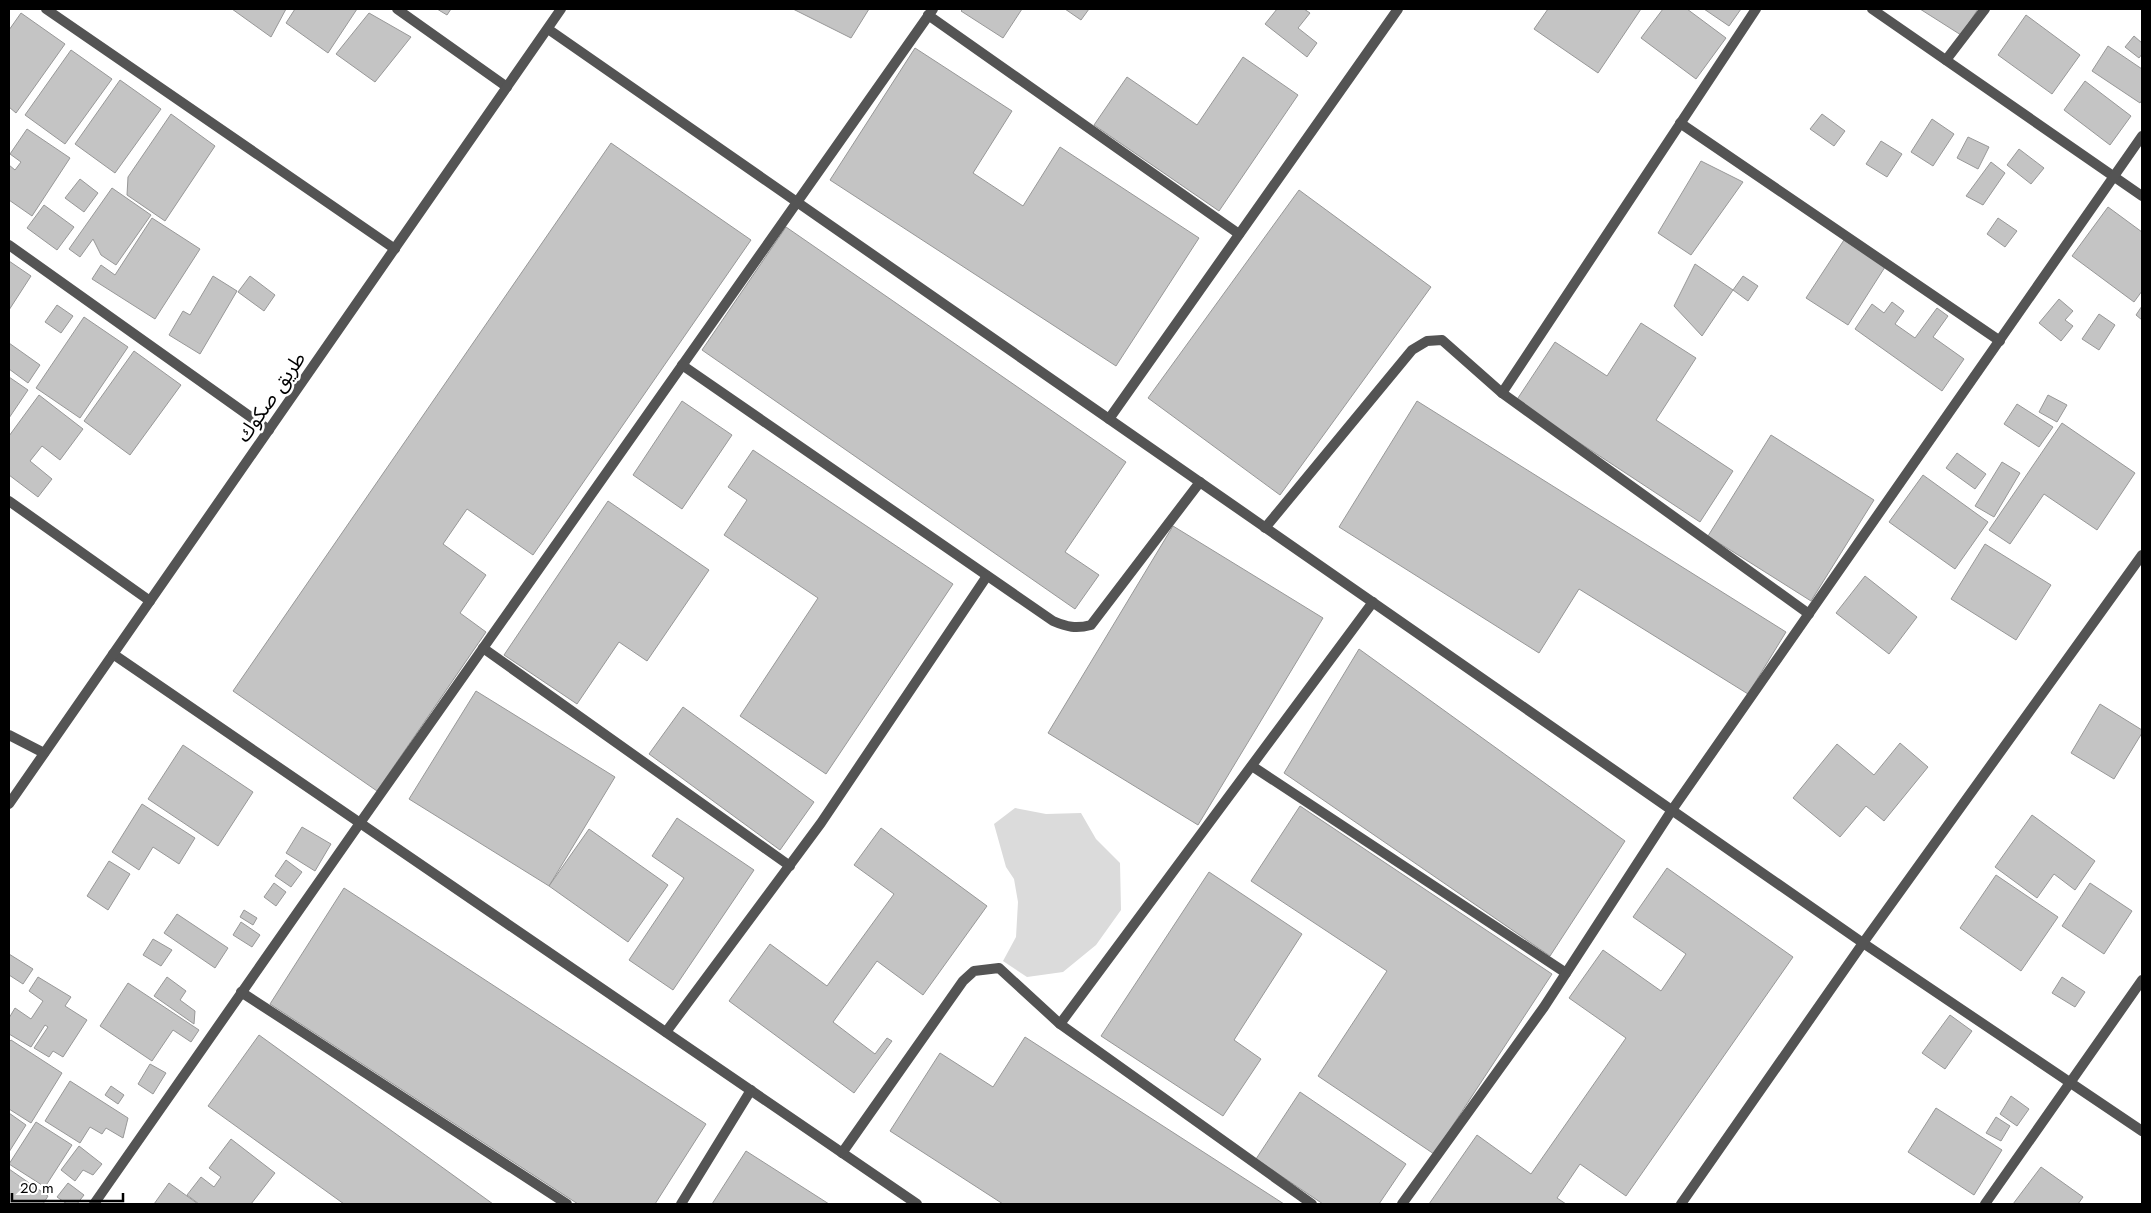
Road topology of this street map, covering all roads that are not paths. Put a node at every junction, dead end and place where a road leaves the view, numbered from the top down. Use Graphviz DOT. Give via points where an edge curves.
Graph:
graph roads {
  1 [pos="46,9"];
  2 [pos="397,9"];
  3 [pos="561,9"];
  4 [pos="1398,9"];
  5 [pos="1756,9"];
  6 [pos="1872,9"];
  7 [pos="1985,9"];
  8 [pos="931,12"];
  9 [pos="548,29"];
  10 [pos="1946,60"];
  11 [pos="507,87"];
  12 [pos="1680,123"];
  13 [pos="2142,136"];
  14 [pos="2115,177"];
  15 [pos="2142,196"];
  16 [pos="797,202"];
  17 [pos="1239,234"];
  18 [pos="9,245"];
  19 [pos="395,249"];
  20 [pos="2000,341"];
  21 [pos="682,365"];
  22 [pos="1502,393"];
  23 [pos="1109,419"];
  24 [pos="269,430"];
  25 [pos="1200,482"];
  26 [pos="9,501"];
  27 [pos="1266,528"];
  28 [pos="2142,555"];
  29 [pos="987,576"];
  30 [pos="150,601"];
  31 [pos="1373,602"];
  32 [pos="1809,614"];
  33 [pos="483,648"];
  34 [pos="113,654"];
  35 [pos="9,736"];
  36 [pos="44,753"];
  37 [pos="1252,766"];
  38 [pos="9,804"];
  39 [pos="1672,810"];
  40 [pos="360,822"];
  41 [pos="790,866"];
  42 [pos="1863,943"];
  43 [pos="1566,973"];
  44 [pos="2142,980"];
  45 [pos="241,992"];
  46 [pos="1060,1024"];
  47 [pos="666,1032"];
  48 [pos="2070,1083"];
  49 [pos="751,1090"];
  50 [pos="2142,1131"];
  51 [pos="842,1153"];
  52 [pos="552,1200"];
  53 [pos="94,1204"];
  54 [pos="567,1204"];
  55 [pos="681,1204"];
  56 [pos="917,1204"];
  57 [pos="1312,1204"];
  58 [pos="1402,1204"];
  59 [pos="1682,1204"];
  60 [pos="1985,1204"];
  1 -- 19 [label="street"];
  2 -- 11 [label="street"];
  3 -- 9 [label="street, طريق صكوك"];
  4 -- 17 [label="street"];
  5 -- 12 [label="street"];
  6 -- 10 [label="street"];
  7 -- 10 [label="street"];
  8 -- 16 [label="street"];
  8 -- 17 [label="street"];
  9 -- 11 [label="street, طريق صكوك"];
  9 -- 16 [label="street"];
  10 -- 14 [label="street"];
  11 -- 19 [label="street, طريق صكوك"];
  12 -- 20 [label="street"];
  12 -- 22 [label="street"];
  13 -- 14 [label="street"];
  14 -- 15 [label="street"];
  14 -- 20 [label="street"];
  16 -- 21 [label="street"];
  16 -- 23 [label="street"];
  17 -- 23 [label="street"];
  18 -- 24 [label="street"];
  19 -- 24 [label="street, طريق صكوك"];
  20 -- 32 [label="street"];
  21 -- 29 [label="street"];
  21 -- 33 [label="street"];
  22 -- 27 [label="street" via="1442,340 1427,341 1412,350"];
  22 -- 32 [label="street"];
  23 -- 25 [label="street"];
  24 -- 30 [label="street, طريق صكوك"];
  25 -- 27 [label="street"];
  25 -- 29 [label="street" via="1090,625 1067,627 1053,621"];
  26 -- 30 [label="street"];
  27 -- 31 [label="street"];
  28 -- 42 [label="street"];
  29 -- 41 [label="street"];
  30 -- 34 [label="street, طريق صكوك"];
  31 -- 37 [label="street"];
  31 -- 39 [label="street"];
  32 -- 39 [label="street"];
  33 -- 40 [label="street"];
  33 -- 41 [label="street"];
  34 -- 36 [label="street, طريق صكوك"];
  34 -- 40 [label="street"];
  35 -- 36 [label="street"];
  36 -- 38 [label="street, طريق صكوك"];
  37 -- 43 [label="street"];
  37 -- 46 [label="street"];
  39 -- 42 [label="street"];
  39 -- 43 [label="street"];
  40 -- 45 [label="street"];
  40 -- 47 [label="street"];
  41 -- 47 [label="street"];
  42 -- 48 [label="street"];
  42 -- 59 [label="street"];
  43 -- 58 [label="street"];
  44 -- 48 [label="street"];
  45 -- 52 [label="street"];
  45 -- 53 [label="street"];
  46 -- 51 [label="street" via="999,968 974,971 963,981"];
  46 -- 57 [label="street"];
  47 -- 49 [label="street"];
  48 -- 50 [label="street"];
  48 -- 60 [label="street"];
  49 -- 51 [label="street"];
  49 -- 55 [label="street"];
  51 -- 56 [label="street"];
  52 -- 54 [label="street"];
}
